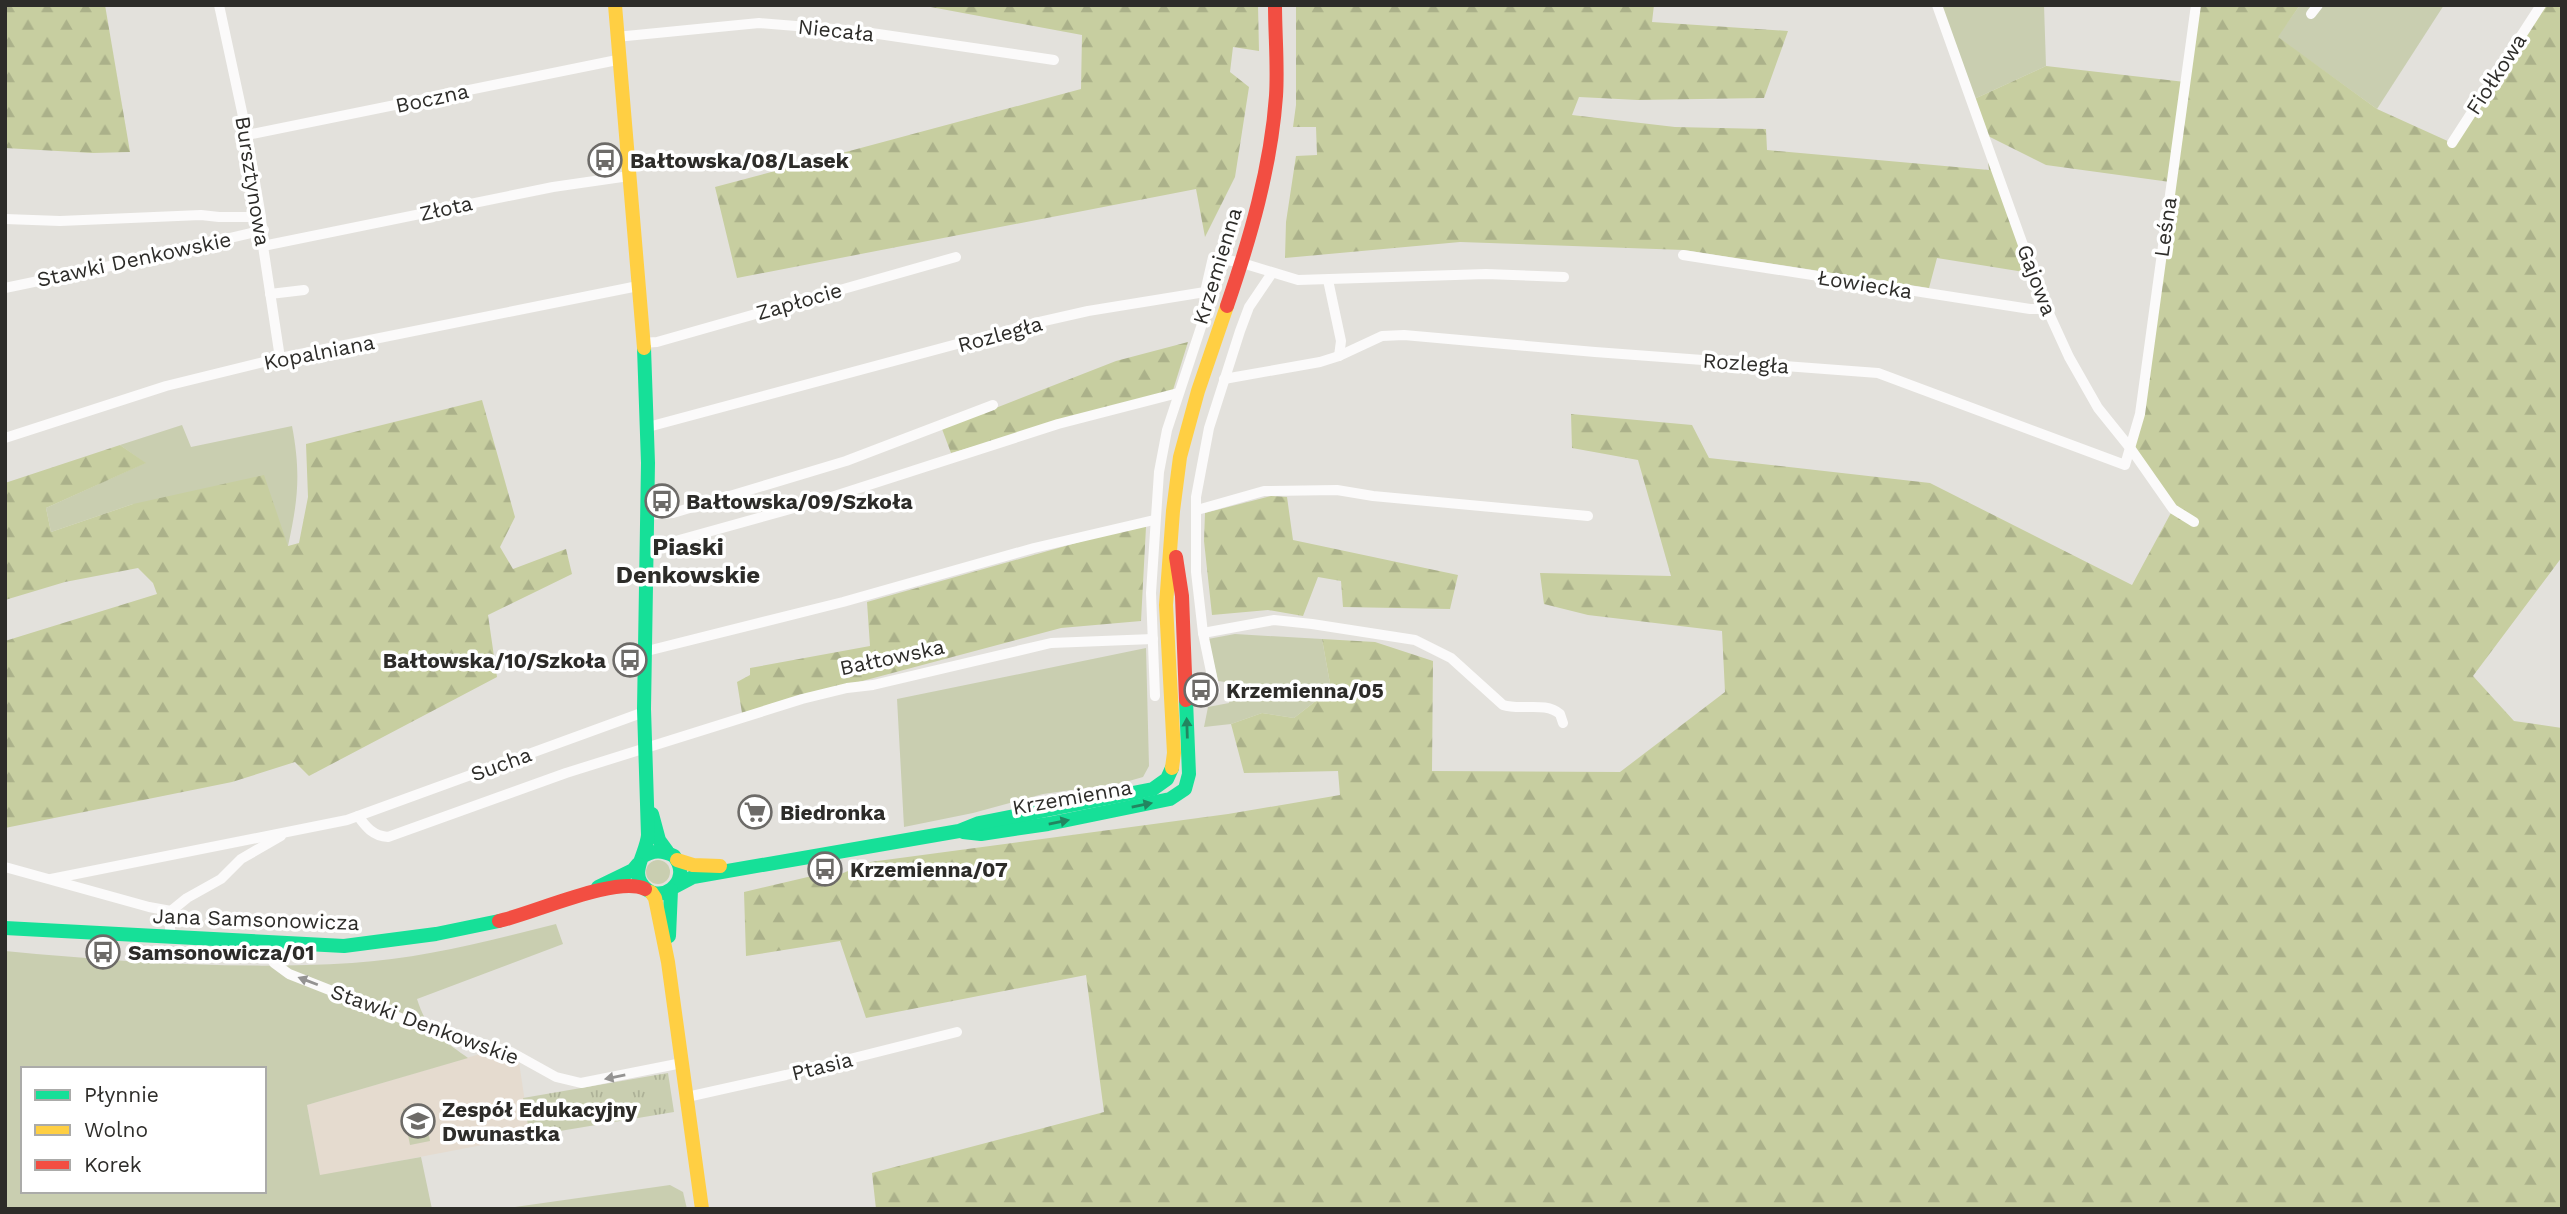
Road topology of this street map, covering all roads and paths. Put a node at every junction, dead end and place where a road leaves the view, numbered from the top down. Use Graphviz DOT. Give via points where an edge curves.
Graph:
graph roads {
  1 [pos="219,5"];
  2 [pos="615,5"];
  3 [pos="1276,5"];
  4 [pos="1937,5"];
  5 [pos="2196,5"];
  6 [pos="2541,5"];
  7 [pos="616,37"];
  8 [pos="617,60"];
  9 [pos="1054,60"];
  10 [pos="247,135"];
  11 [pos="2452,144"];
  12 [pos="629,176"];
  13 [pos="261,217"];
  14 [pos="5,219"];
  15 [pos="264,230"];
  16 [pos="263,246"];
  17 [pos="1683,255"];
  18 [pos="956,257"];
  19 [pos="1242,263"];
  20 [pos="1272,273"];
  21 [pos="1564,277"];
  22 [pos="1328,279"];
  23 [pos="638,286"];
  24 [pos="5,288"];
  25 [pos="304,290"];
  26 [pos="1205,292"];
  27 [pos="270,294"];
  28 [pos="2047,309"];
  29 [pos="642,343"];
  30 [pos="1339,356"];
  31 [pos="280,358"];
  32 [pos="1224,379"];
  33 [pos="1178,393"];
  34 [pos="993,405"];
  35 [pos="648,426"];
  36 [pos="5,438"];
  37 [pos="2131,449"];
  38 [pos="1197,510"];
  39 [pos="648,515"];
  40 [pos="1588,516"];
  41 [pos="1154,520"];
  42 [pos="2194,522"];
  43 [pos="649,543"];
  44 [pos="1203,633"];
  45 [pos="1153,639"];
  46 [pos="647,652"];
  47 [pos="1215,691"];
  48 [pos="1155,696"];
  49 [pos="644,712"];
  50 [pos="1563,723"];
  51 [pos="646,748"];
  52 [pos="645,792"];
  53 [pos="358,816"];
  54 [pos="295,831"];
  55 [pos="672,855"];
  56 [pos="640,861"];
  57 [pos="5,867"];
  58 [pos="735,869"];
  59 [pos="51,879"];
  60 [pos="673,888"];
  61 [pos="648,890"];
  62 [pos="584,894"];
  63 [pos="171,911"];
  64 [pos="5,928"];
  65 [pos="171,938"];
  66 [pos="262,943"];
  67 [pos="668,961"];
  68 [pos="957,1032"];
  69 [pos="682,1063"];
  70 [pos="687,1097"];
  71 [pos="702,1209"];
  1 -- 10 [label="street, Bursztynowa"];
  2 -- 7 [label="main road"];
  3 -- 19 [label="main road, Krzemienna" via="1276,96 1265,171"];
  4 -- 28 [label="street, Gajowa"];
  5 -- 37 [label="street, Leśna" via="2140,414"];
  6 -- 11 [label="street, Fiołkowa"];
  7 -- 8 [label="main road"];
  7 -- 9 [label="street, Niecała" via="759,23 858,31"];
  8 -- 10 [label="street, Boczna"];
  8 -- 12 [label="main road"];
  10 -- 13 [label="street, Bursztynowa"];
  12 -- 16 [label="street, Złota"];
  12 -- 23 [label="main road"];
  13 -- 14 [label="street"];
  13 -- 15 [label="street, Bursztynowa"];
  15 -- 16 [label="street, Bursztynowa"];
  15 -- 24 [label="street, Stawki Denkowskie"];
  16 -- 27 [label="street, Bursztynowa"];
  17 -- 28 [label="street, Łowiecka"];
  18 -- 29 [label="street, Zapłocie"];
  19 -- 20 [label="street"];
  19 -- 26 [label="street" via="1213,257"];
  19 -- 58 [label="main road, Krzemienna" via="1198,391 1180,457 1173,511 1182,596 1189,774 1185,789 1170,799 1048,824 981,834 959,831"];
  20 -- 22 [label="street" via="1298,280"];
  20 -- 32 [label="street" via="1249,307"];
  21 -- 22 [label="street" via="1486,274"];
  22 -- 30 [label="street"];
  23 -- 29 [label="main road"];
  23 -- 31 [label="street, Kopalniana"];
  25 -- 27 [label="street"];
  26 -- 33 [label="street" via="1202,324"];
  26 -- 35 [label="street, Rozległa" via="1035,323"];
  27 -- 31 [label="street, Bursztynowa"];
  28 -- 37 [label="street, Gajowa" via="2098,408"];
  29 -- 35 [label="main road"];
  30 -- 32 [label="street, Rozległa"];
  30 -- 37 [label="street, Rozległa" via="1382,336 1404,335 1878,373 2125,465"];
  31 -- 36 [label="street, Kopalniana" via="166,386"];
  32 -- 38 [label="street" via="1200,467"];
  33 -- 41 [label="street" via="1161,462"];
  33 -- 43 [label="street" via="1058,424 819,501 672,542"];
  34 -- 39 [label="street" via="846,461 673,513"];
  35 -- 39 [label="main road"];
  37 -- 42 [label="street, Gajowa" via="2173,509"];
  38 -- 40 [label="street" via="1264,491 1338,490"];
  38 -- 44 [label="street" via="1196,572"];
  39 -- 43 [label="main road"];
  41 -- 45 [label="street"];
  41 -- 46 [label="street"];
  43 -- 46 [label="main road"];
  44 -- 47 [label="street"];
  44 -- 50 [label="street" via="1274,620 1415,640 1451,658 1503,705 1548,707 1560,714"];
  45 -- 48 [label="street"];
  45 -- 51 [label="street, Bałtowska" via="1051,643 802,699"];
  46 -- 49 [label="main road"];
  49 -- 51 [label="main road"];
  49 -- 53 [label="street, Sucha"];
  51 -- 52 [label="main road"];
  51 -- 53 [label="street, Bałtowska" via="388,837 371,832"];
  52 -- 55 [label="main road" via="659,840"];
  52 -- 56 [label="main road" via="647,845"];
  53 -- 54 [label="street, Sucha"];
  54 -- 59 [label="street"];
  54 -- 63 [label="street" via="241,859 221,879"];
  55 -- 56 [label="main road" via="653,850"];
  55 -- 58 [label="main road, Krzemienna" via="693,865"];
  55 -- 60 [label="main road" via="681,873"];
  56 -- 61 [label="main road" via="638,877"];
  56 -- 62 [label="main road, Jana Samsonowicza" via="633,870"];
  57 -- 59 [label="street"];
  58 -- 60 [label="main road, Krzemienna" via="693,877"];
  59 -- 63 [label="street"];
  60 -- 61 [label="main road" via="658,894"];
  60 -- 67 [label="main road"];
  61 -- 62 [label="main road, Jana Samsonowicza" via="628,886"];
  61 -- 67 [label="main road" via="655,898"];
  62 -- 66 [label="main road, Jana Samsonowicza" via="508,919 436,934 344,946"];
  63 -- 65 [label="street"];
  64 -- 65 [label="main road, Jana Samsonowicza"];
  65 -- 66 [label="main road, Jana Samsonowicza"];
  69 -- 66 [label="street, Stawki Denkowskie, one-way" via="581,1083 556,1077 511,1052 431,1030 289,974 274,963"];
  67 -- 69 [label="main road"];
  68 -- 70 [label="street, Ptasia"];
  69 -- 70 [label="main road"];
  70 -- 71 [label="main road"];
}
